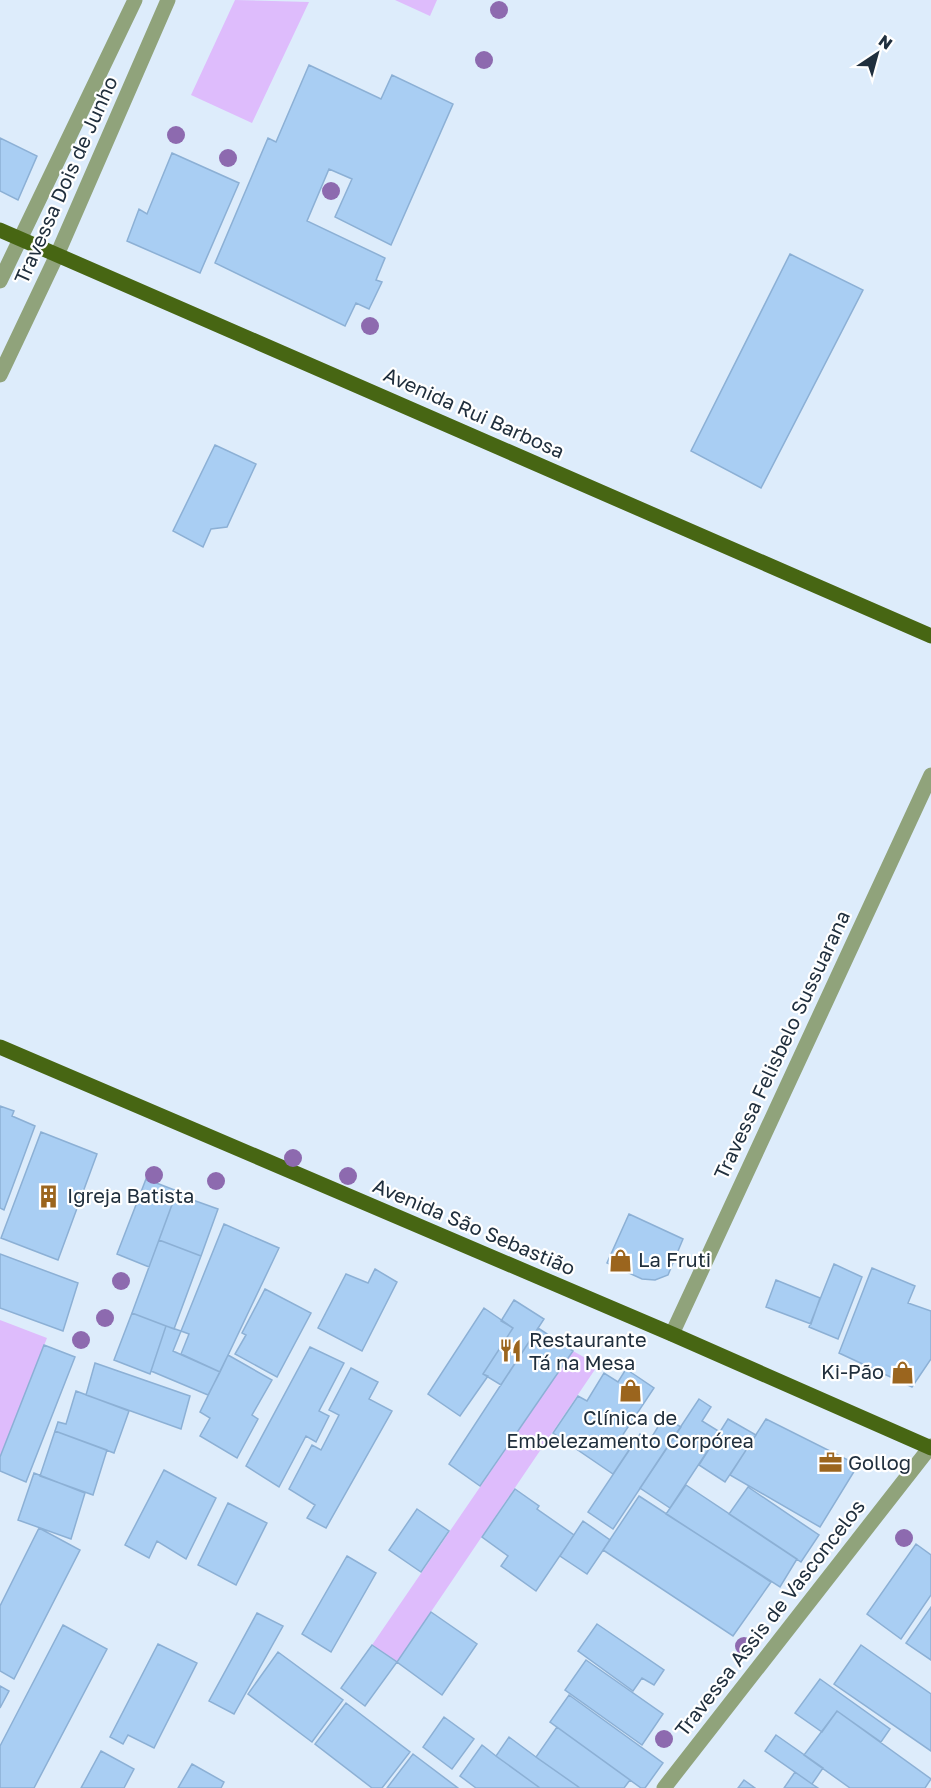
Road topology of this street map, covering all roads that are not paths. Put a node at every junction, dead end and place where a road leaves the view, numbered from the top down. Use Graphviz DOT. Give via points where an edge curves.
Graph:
graph roads {
  1 [pos="135,0"];
  2 [pos="168,0"];
  3 [pos="0,230"];
  4 [pos="20,238"];
  5 [pos="57,255"];
  6 [pos="0,281"];
  7 [pos="0,375"];
  8 [pos="931,636"];
  9 [pos="931,775"];
  10 [pos="0,1047"];
  11 [pos="672,1334"];
  12 [pos="931,1448"];
  13 [pos="664,1788"];
  1 -- 4 [label="street"];
  2 -- 5 [label="street, Travessa Dois de Junho"];
  3 -- 4 [label="main road, Avenida Rui Barbosa"];
  4 -- 5 [label="main road, Avenida Rui Barbosa"];
  4 -- 6 [label="street"];
  5 -- 7 [label="street, Travessa Dois de Junho"];
  5 -- 8 [label="main road, Avenida Rui Barbosa"];
  9 -- 11 [label="street, Travessa Felisbelo Sussuarana"];
  10 -- 11 [label="main road, Avenida São Sebastião"];
  11 -- 12 [label="main road, Avenida São Sebastião"];
  12 -- 13 [label="street, Travessa Assis de Vasconcelos"];
}
